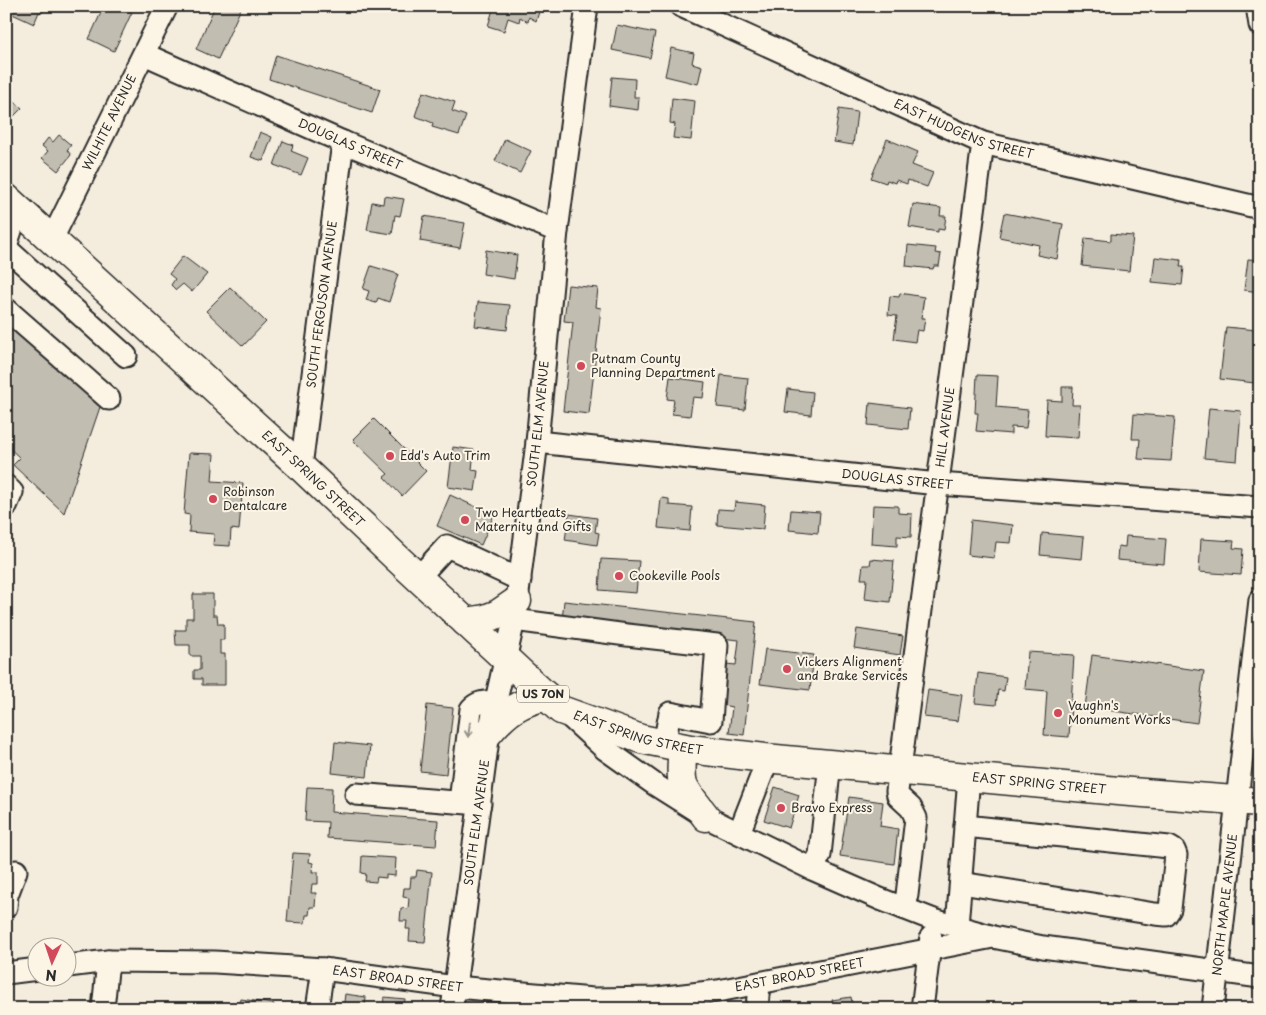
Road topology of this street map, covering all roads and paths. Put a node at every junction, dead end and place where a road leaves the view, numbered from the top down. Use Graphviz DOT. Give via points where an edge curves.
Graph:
graph roads {
  1 [pos="167,6"];
  2 [pos="587,6"];
  3 [pos="681,6"];
  4 [pos="1256,6"];
  5 [pos="1260,25"];
  6 [pos="144,54"];
  7 [pos="343,142"];
  8 [pos="983,143"];
  9 [pos="12,203"];
  10 [pos="1260,208"];
  11 [pos="557,231"];
  12 [pos="52,239"];
  13 [pos="6,247"];
  14 [pos="6,309"];
  15 [pos="126,356"];
  16 [pos="109,399"];
  17 [pos="537,442"];
  18 [pos="301,467"];
  19 [pos="938,484"];
  20 [pos="6,486"];
  21 [pos="6,506"];
  22 [pos="1260,507"];
  23 [pos="418,578"];
  24 [pos="517,600"];
  25 [pos="1259,612"];
  26 [pos="466,622"];
  27 [pos="506,658"];
  28 [pos="496,701"];
  29 [pos="554,703"];
  30 [pos="710,721"];
  31 [pos="490,732"];
  32 [pos="685,748"];
  33 [pos="765,758"];
  34 [pos="830,764"];
  35 [pos="899,770"];
  36 [pos="970,777"];
  37 [pos="356,794"];
  38 [pos="1248,801"];
  39 [pos="470,803"];
  40 [pos="706,816"];
  41 [pos="965,826"];
  42 [pos="739,833"];
  43 [pos="812,869"];
  44 [pos="16,871"];
  45 [pos="961,883"];
  46 [pos="6,907"];
  47 [pos="903,908"];
  48 [pos="934,920"];
  49 [pos="957,926"];
  50 [pos="993,937"];
  51 [pos="928,950"];
  52 [pos="108,961"];
  53 [pos="78,965"];
  54 [pos="323,969"];
  55 [pos="28,970"];
  56 [pos="1218,970"];
  57 [pos="6,973"];
  58 [pos="1260,977"];
  59 [pos="759,983"];
  60 [pos="455,987"];
  61 [pos="103,1009"];
  62 [pos="317,1009"];
  63 [pos="452,1009"];
  64 [pos="757,1009"];
  65 [pos="922,1009"];
  66 [pos="1213,1009"];
  1 -- 6 [label="street, WILHITE AVENUE"];
  2 -- 11 [label="street, SOUTH ELM AVENUE"];
  3 -- 8 [label="street, EAST HUDGENS STREET"];
  4 -- 5 [label="street"];
  6 -- 7 [label="street, DOUGLAS STREET"];
  6 -- 12 [label="street, WILHITE AVENUE"];
  7 -- 11 [label="street, DOUGLAS STREET"];
  7 -- 18 [label="street, SOUTH FERGUSON AVENUE"];
  8 -- 10 [label="street, EAST HUDGENS STREET"];
  8 -- 19 [label="street, HILL AVENUE"];
  9 -- 12 [label="main road, EAST SPRING STREET / US 70N"];
  9 -- 13 [label="street"];
  11 -- 17 [label="street, SOUTH ELM AVENUE"];
  12 -- 18 [label="main road, EAST SPRING STREET / US 70N"];
  13 -- 15 [label="street"];
  14 -- 16 [label="street"];
  17 -- 19 [label="street, DOUGLAS STREET"];
  17 -- 24 [label="street, SOUTH ELM AVENUE"];
  18 -- 23 [label="main road, EAST SPRING STREET / US 70N"];
  19 -- 22 [label="street, DOUGLAS STREET"];
  19 -- 35 [label="street, HILL AVENUE"];
  20 -- 21 [label="street" via="12,492"];
  23 -- 24 [label="street" via="447,546"];
  23 -- 26 [label="main road, EAST SPRING STREET / US 70N"];
  24 -- 26 [label="main road" via="485,620"];
  24 -- 27 [label="street, SOUTH ELM AVENUE"];
  24 -- 30 [label="street" via="636,636 717,645"];
  25 -- 38 [label="street, NORTH MAPLE AVENUE"];
  26 -- 27 [label="main road, EAST SPRING STREET / US 70N"];
  27 -- 28 [label="street, SOUTH ELM AVENUE"];
  27 -- 29 [label="main road, EAST SPRING STREET / US 70N"];
  28 -- 31 [label="street, SOUTH ELM AVENUE"];
  28 -- 39 [label="street, one-way" via="479,702 471,709"];
  29 -- 31 [label="main road" via="531,700 518,705"];
  29 -- 32 [label="main road, EAST SPRING STREET / US 70N" via="641,739"];
  29 -- 40 [label="street" via="605,749"];
  30 -- 32 [label="street"];
  30 -- 32 [label="street" via="670,713"];
  31 -- 39 [label="street, SOUTH ELM AVENUE"];
  32 -- 33 [label="main road, EAST SPRING STREET / US 70N"];
  32 -- 40 [label="main road" via="683,782"];
  33 -- 34 [label="main road, EAST SPRING STREET / US 70N"];
  33 -- 42 [label="street" via="764,769"];
  34 -- 35 [label="main road, EAST SPRING STREET / US 70N"];
  34 -- 43 [label="street" via="820,855"];
  35 -- 36 [label="main road, EAST SPRING STREET / US 70N"];
  35 -- 47 [label="street, HILL AVENUE" via="898,796 916,818"];
  36 -- 38 [label="main road, EAST SPRING STREET / US 70N"];
  36 -- 41 [label="street"];
  37 -- 39 [label="street"];
  38 -- 56 [label="street, NORTH MAPLE AVENUE"];
  39 -- 60 [label="street, SOUTH ELM AVENUE"];
  40 -- 42 [label="street"];
  41 -- 45 [label="street"];
  41 -- 45 [label="street" via="1168,847 1176,855 1170,909 1166,915"];
  42 -- 43 [label="street"];
  43 -- 47 [label="street"];
  44 -- 46 [label="street"];
  45 -- 49 [label="street"];
  47 -- 48 [label="street"];
  48 -- 49 [label="street"];
  48 -- 51 [label="street"];
  49 -- 50 [label="street"];
  50 -- 51 [label="street, EAST BROAD STREET"];
  50 -- 56 [label="street, EAST BROAD STREET" via="1043,947"];
  51 -- 59 [label="street, EAST BROAD STREET"];
  51 -- 65 [label="street"];
  52 -- 53 [label="street, EAST BROAD STREET"];
  52 -- 54 [label="street, EAST BROAD STREET" via="215,962"];
  52 -- 61 [label="street"];
  54 -- 60 [label="street, EAST BROAD STREET"];
  54 -- 62 [label="street"];
  55 -- 57 [label="street"];
  56 -- 58 [label="street, EAST BROAD STREET"];
  56 -- 66 [label="street, NORTH MAPLE AVENUE"];
  59 -- 60 [label="street, EAST BROAD STREET" via="657,998 593,999"];
  59 -- 64 [label="street"];
  60 -- 63 [label="street, SOUTH ELM AVENUE"];
}
